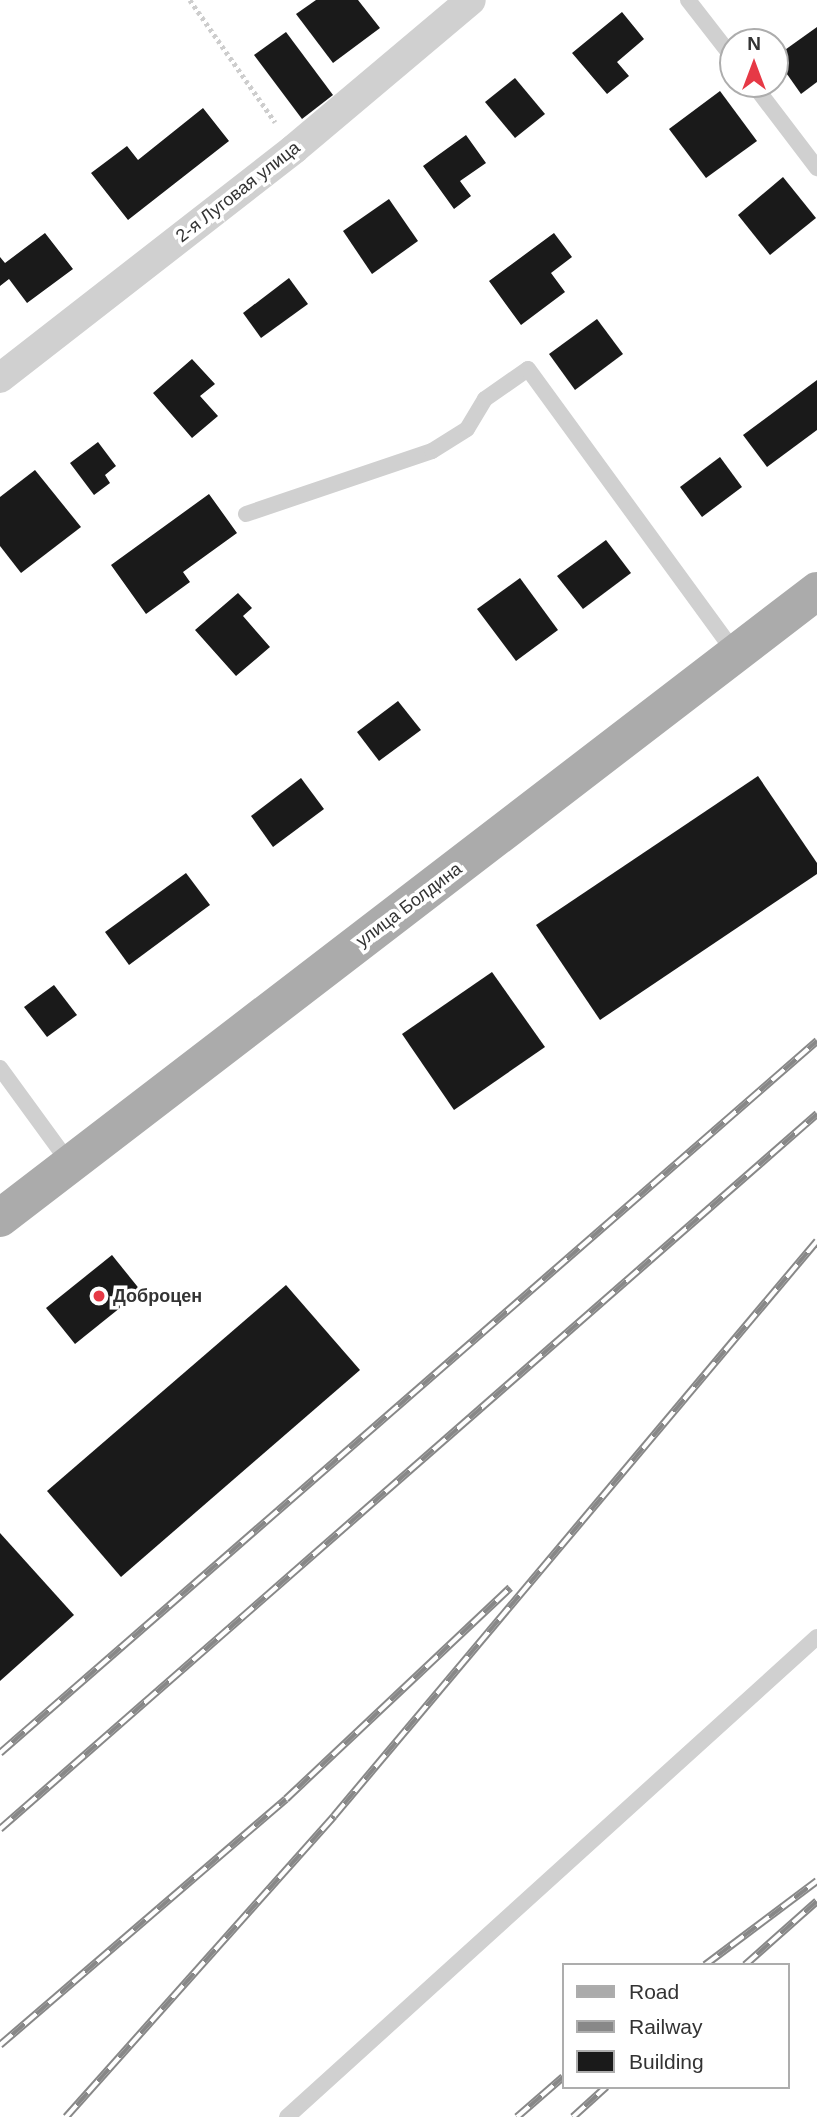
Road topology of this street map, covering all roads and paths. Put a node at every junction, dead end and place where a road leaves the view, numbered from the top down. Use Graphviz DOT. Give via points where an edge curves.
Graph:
graph roads {
  1 [pos="190,0"];
  2 [pos="471,0"];
  3 [pos="688,0"];
  4 [pos="719,40"];
  5 [pos="763,98"];
  6 [pos="294,149"];
  7 [pos="817,169"];
  8 [pos="0,378"];
  9 [pos="246,514"];
  10 [pos="817,591"];
  11 [pos="736,654"];
  12 [pos="0,1068"];
  13 [pos="70,1164"];
  14 [pos="0,1218"];
  15 [pos="817,1637"];
  16 [pos="287,2117"];
  1 -- 6 [label="path"];
  2 -- 6 [label="street, 2-я Луговая улица"];
  3 -- 4 [label="lane"];
  5 -- 7 [label="lane"];
  6 -- 8 [label="street, 2-я Луговая улица"];
  9 -- 11 [label="lane" via="432,451 467,429 485,399 528,369"];
  10 -- 11 [label="main road, улица Болдина"];
  11 -- 13 [label="main road, улица Болдина"];
  12 -- 13 [label="lane"];
  13 -- 14 [label="main road, улица Болдина"];
  15 -- 16 [label="lane"];
}
